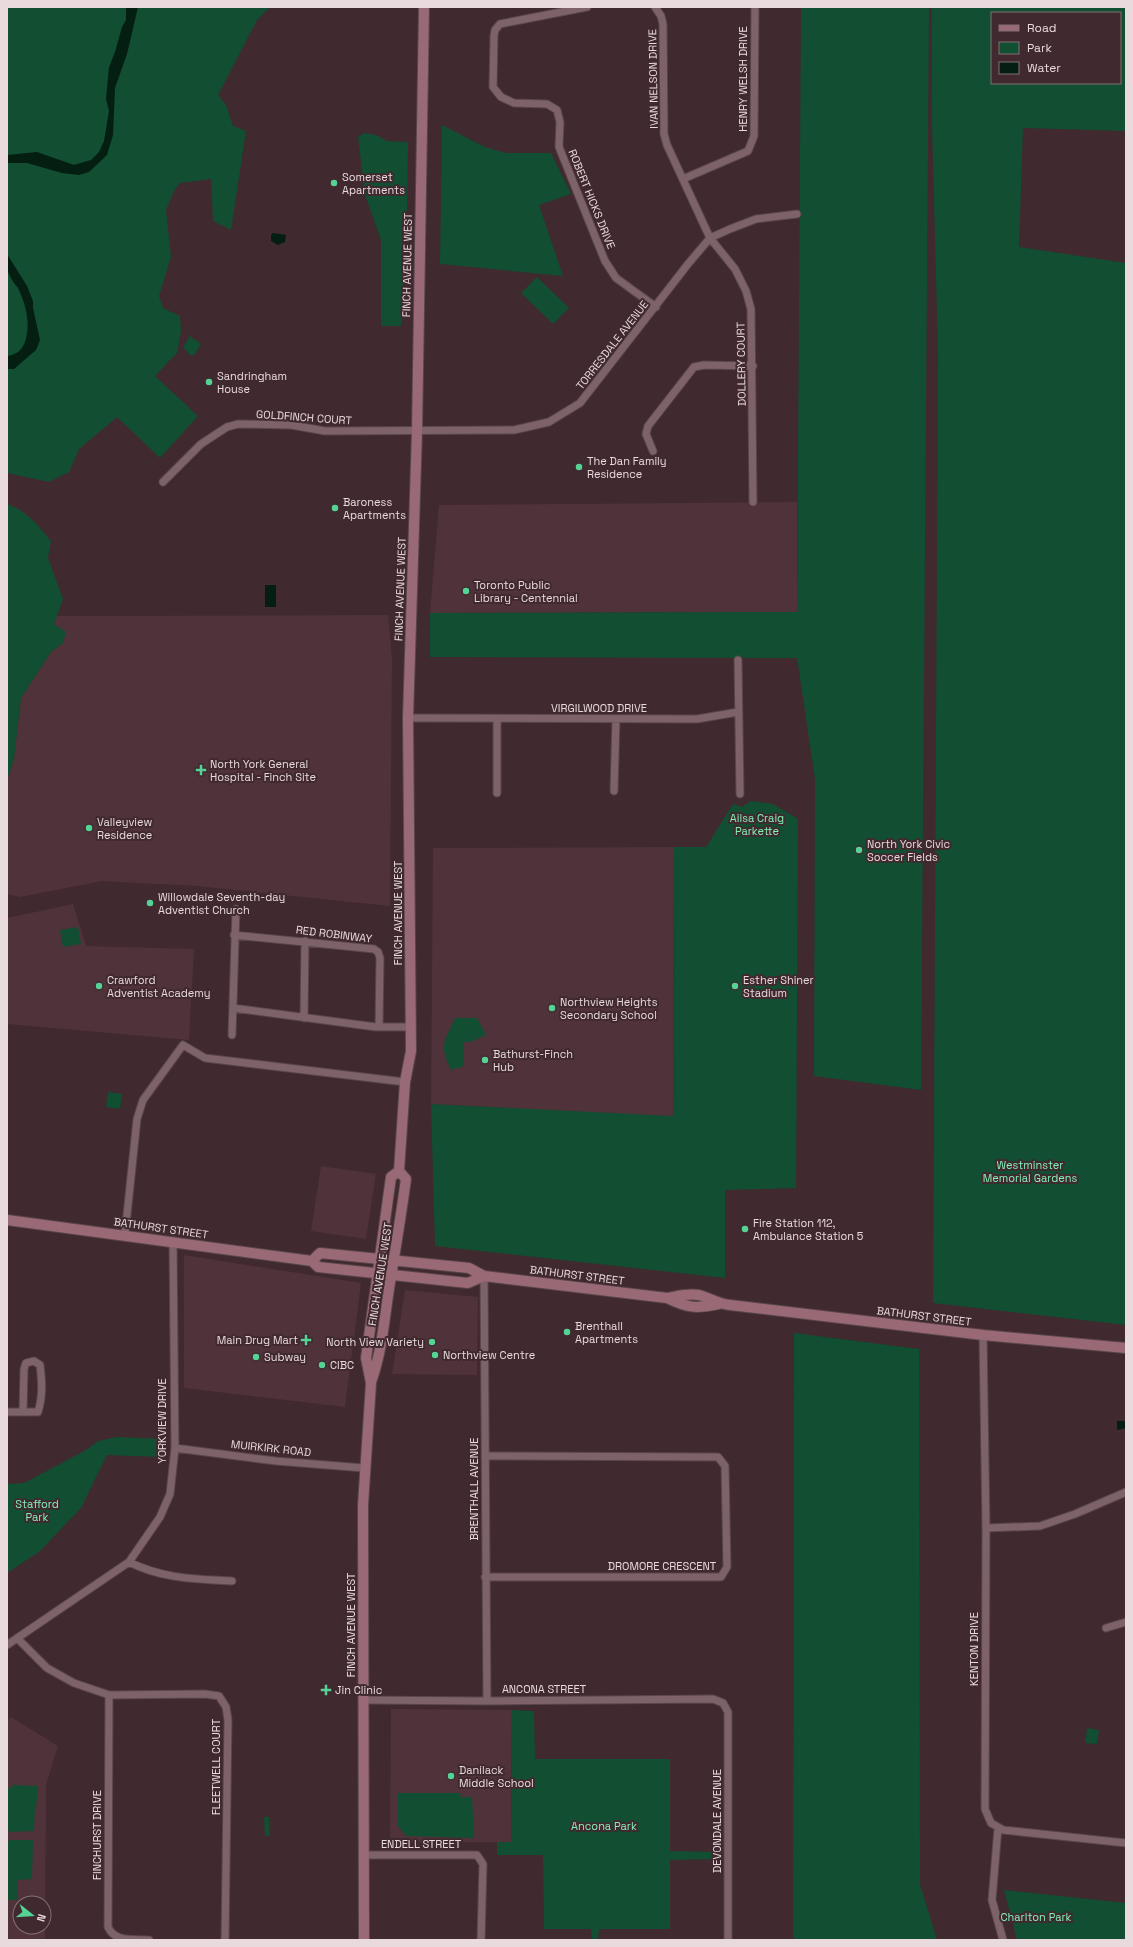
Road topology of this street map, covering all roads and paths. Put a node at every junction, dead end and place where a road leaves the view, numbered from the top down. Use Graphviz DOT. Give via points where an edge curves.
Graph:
graph roads {
  1 [pos="424,7"];
  2 [pos="587,7"];
  3 [pos="655,7"];
  4 [pos="755,7"];
  5 [pos="683,179"];
  6 [pos="796,214"];
  7 [pos="710,238"];
  8 [pos="656,307"];
  9 [pos="753,366"];
  10 [pos="417,431"];
  11 [pos="654,451"];
  12 [pos="163,482"];
  13 [pos="753,502"];
  14 [pos="738,660"];
  15 [pos="738,712"];
  16 [pos="408,718"];
  17 [pos="497,719"];
  18 [pos="616,719"];
  19 [pos="614,791"];
  20 [pos="497,793"];
  21 [pos="740,794"];
  22 [pos="236,909"];
  23 [pos="234,934"];
  24 [pos="305,941"];
  25 [pos="232,1008"];
  26 [pos="304,1018"];
  27 [pos="379,1027"];
  28 [pos="411,1027"];
  29 [pos="232,1035"];
  30 [pos="405,1082"];
  31 [pos="399,1171"];
  32 [pos="7,1220"];
  33 [pos="125,1234"];
  34 [pos="173,1242"];
  35 [pos="380,1259"];
  36 [pos="394,1260"];
  37 [pos="312,1261"];
  38 [pos="378,1274"];
  39 [pos="392,1276"];
  40 [pos="484,1276"];
  41 [pos="983,1335"];
  42 [pos="1126,1348"];
  43 [pos="371,1383"];
  44 [pos="7,1412"];
  45 [pos="23,1412"];
  46 [pos="175,1448"];
  47 [pos="485,1456"];
  48 [pos="364,1468"];
  49 [pos="1126,1492"];
  50 [pos="986,1528"];
  51 [pos="129,1562"];
  52 [pos="485,1577"];
  53 [pos="232,1581"];
  54 [pos="1126,1622"];
  55 [pos="1106,1628"];
  56 [pos="17,1638"];
  57 [pos="7,1645"];
  58 [pos="108,1696"];
  59 [pos="364,1700"];
  60 [pos="487,1701"];
  61 [pos="723,1703"];
  62 [pos="998,1828"];
  63 [pos="1126,1843"];
  64 [pos="364,1855"];
  65 [pos="149,1940"];
  66 [pos="225,1940"];
  67 [pos="364,1940"];
  68 [pos="481,1940"];
  69 [pos="728,1940"];
  70 [pos="1003,1940"];
  1 -- 10 [label="main road, FINCH AVENUE WEST"];
  2 -- 8 [label="street, ROBERT HICKS DRIVE" via="500,24 494,30 493,87 501,97 514,103 547,104 557,110 560,122 559,147 606,261 616,278"];
  3 -- 5 [label="street, IVAN NELSON DRIVE" via="663,24 664,134"];
  4 -- 5 [label="street, HENRY WELSH DRIVE" via="752,145 748,151"];
  5 -- 7 [label="street, IVAN NELSON DRIVE"];
  6 -- 7 [label="street, TORRESDALE AVENUE" via="756,219"];
  7 -- 8 [label="street, TORRESDALE AVENUE"];
  7 -- 9 [label="street, DOLLERY COURT" via="735,269 746,291 751,309"];
  8 -- 10 [label="street, TORRESDALE AVENUE" via="580,403 549,422 514,430"];
  9 -- 11 [label="street" via="704,364 694,367 648,426 646,434"];
  9 -- 13 [label="street, DOLLERY COURT"];
  10 -- 12 [label="street, GOLDFINCH COURT" via="319,431 291,424 238,424 227,427 202,444"];
  10 -- 16 [label="main road, FINCH AVENUE WEST"];
  14 -- 15 [label="street"];
  15 -- 18 [label="street, VIRGILWOOD DRIVE" via="697,719"];
  15 -- 21 [label="street"];
  16 -- 17 [label="street, VIRGILWOOD DRIVE"];
  16 -- 28 [label="main road, FINCH AVENUE WEST"];
  17 -- 18 [label="street, VIRGILWOOD DRIVE"];
  17 -- 20 [label="street"];
  18 -- 19 [label="street"];
  22 -- 23 [label="street"];
  23 -- 24 [label="street, RED ROBINWAY"];
  23 -- 25 [label="street"];
  24 -- 26 [label="street"];
  24 -- 27 [label="street, RED ROBINWAY" via="370,947 378,952"];
  25 -- 26 [label="street"];
  25 -- 29 [label="street"];
  26 -- 27 [label="street"];
  27 -- 28 [label="street"];
  28 -- 30 [label="main road, FINCH AVENUE WEST" via="411,1051"];
  30 -- 31 [label="main road, FINCH AVENUE WEST"];
  30 -- 33 [label="street" via="205,1058 183,1045 143,1100 137,1119"];
  31 -- 35 [label="main road, FINCH AVENUE WEST" via="391,1177"];
  31 -- 36 [label="main road, FINCH AVENUE WEST" via="406,1179"];
  32 -- 33 [label="main road, BATHURST STREET"];
  33 -- 34 [label="main road, BATHURST STREET"];
  34 -- 37 [label="main road, BATHURST STREET"];
  34 -- 46 [label="street, YORKVIEW DRIVE"];
  35 -- 36 [label="main road, BATHURST STREET"];
  35 -- 37 [label="main road, BATHURST STREET" via="320,1253"];
  35 -- 38 [label="main road, FINCH AVENUE WEST"];
  36 -- 39 [label="main road, FINCH AVENUE WEST"];
  36 -- 40 [label="main road, BATHURST STREET" via="468,1268"];
  37 -- 38 [label="main road, BATHURST STREET" via="318,1267"];
  38 -- 39 [label="main road, BATHURST STREET"];
  38 -- 43 [label="main road, FINCH AVENUE WEST" via="366,1358"];
  39 -- 40 [label="main road, BATHURST STREET" via="468,1283"];
  39 -- 43 [label="main road, FINCH AVENUE WEST" via="379,1361"];
  40 -- 41 [label="main road, BATHURST STREET" via="667,1298 692,1294 719,1304"];
  40 -- 47 [label="street, BRENTHALL AVENUE"];
  41 -- 42 [label="main road, BATHURST STREET"];
  41 -- 50 [label="street, KENTON DRIVE"];
  43 -- 48 [label="main road, FINCH AVENUE WEST"];
  44 -- 45 [label="street"];
  45 -- 45 [label="street" via="38,1412 42,1398 40,1365 34,1361 26,1363 24,1369"];
  46 -- 48 [label="street, MUIRKIRK ROAD" via="276,1461"];
  46 -- 51 [label="street, YORKVIEW DRIVE" via="170,1494 160,1517"];
  47 -- 52 [label="street, BRENTHALL AVENUE"];
  47 -- 52 [label="street, DROMORE CRESCENT" via="718,1457 725,1466 727,1567 721,1577"];
  48 -- 59 [label="main road, FINCH AVENUE WEST"];
  49 -- 50 [label="street" via="1040,1526"];
  50 -- 62 [label="street, KENTON DRIVE" via="984,1809 991,1823"];
  51 -- 53 [label="street" via="151,1572 191,1579"];
  51 -- 56 [label="street, YORKVIEW DRIVE"];
  52 -- 60 [label="street, BRENTHALL AVENUE"];
  54 -- 55 [label="street"];
  56 -- 57 [label="street, YORKVIEW DRIVE"];
  56 -- 58 [label="street, FLEETWELL COURT" via="46,1668 74,1683"];
  58 -- 65 [label="street, FINCHURST DRIVE" via="108,1927 111,1934 118,1938"];
  58 -- 66 [label="street, FLEETWELL COURT" via="205,1694 219,1696 226,1707 228,1720"];
  59 -- 60 [label="street, ANCONA STREET"];
  59 -- 64 [label="main road, FINCH AVENUE WEST"];
  60 -- 61 [label="street, ANCONA STREET" via="713,1699"];
  61 -- 69 [label="street, DEVONDALE AVENUE" via="728,1712"];
  62 -- 63 [label="street"];
  62 -- 70 [label="street" via="992,1900"];
  64 -- 67 [label="main road, FINCH AVENUE WEST"];
  64 -- 68 [label="street, ENDELL STREET" via="477,1855 483,1864"];
}
